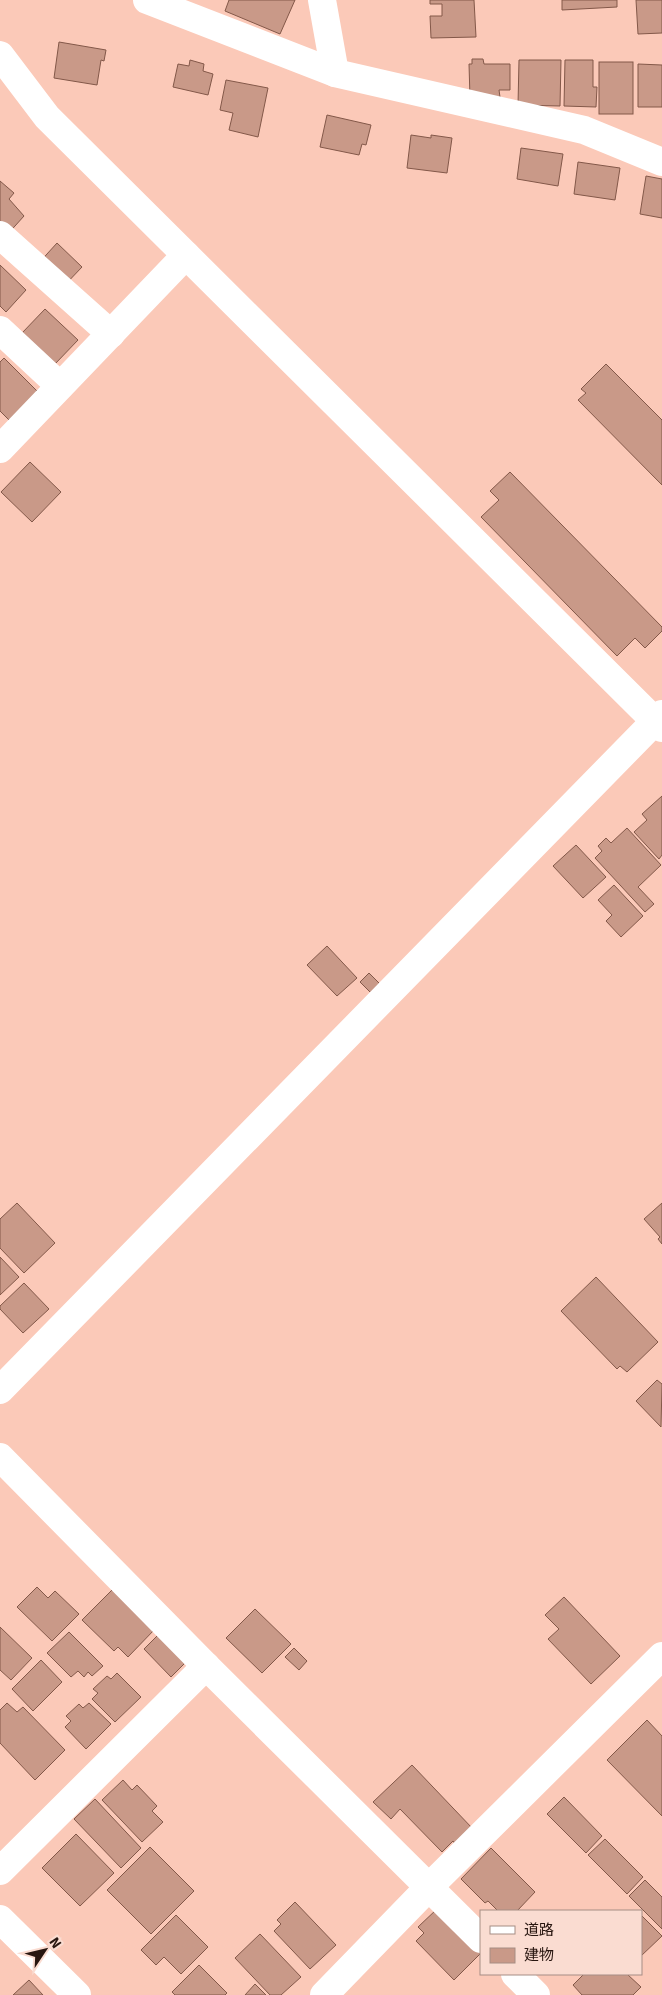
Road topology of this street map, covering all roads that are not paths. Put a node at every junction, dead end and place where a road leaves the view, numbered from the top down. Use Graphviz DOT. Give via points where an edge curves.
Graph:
graph roads {
  1 [pos="147,0"];
  2 [pos="322,0"];
  3 [pos="0,55"];
  4 [pos="335,73"];
  5 [pos="662,162"];
  6 [pos="0,235"];
  7 [pos="186,255"];
  8 [pos="0,330"];
  9 [pos="110,334"];
  10 [pos="60,386"];
  11 [pos="0,449"];
  12 [pos="660,721"];
  13 [pos="0,1390"];
  14 [pos="3,1467"];
  15 [pos="662,1656"];
  16 [pos="206,1666"];
  17 [pos="0,1871"];
  18 [pos="429,1887"];
  19 [pos="0,1919"];
  20 [pos="480,1938"];
  21 [pos="516,1975"];
  22 [pos="77,1995"];
  23 [pos="324,1995"];
  24 [pos="536,1995"];
  1 -- 4 [label="street"];
  2 -- 4 [label="street"];
  3 -- 7 [label="street" via="47,117"];
  4 -- 5 [label="street" via="584,130"];
  6 -- 9 [label="street"];
  7 -- 9 [label="street"];
  7 -- 12 [label="street"];
  8 -- 10 [label="street"];
  9 -- 10 [label="street"];
  10 -- 11 [label="street"];
  12 -- 13 [label="street"];
  14 -- 16 [label="street"];
  15 -- 18 [label="street"];
  16 -- 17 [label="street"];
  16 -- 18 [label="street"];
  18 -- 20 [label="street"];
  18 -- 23 [label="street"];
  19 -- 22 [label="street"];
  21 -- 24 [label="street"];
}
